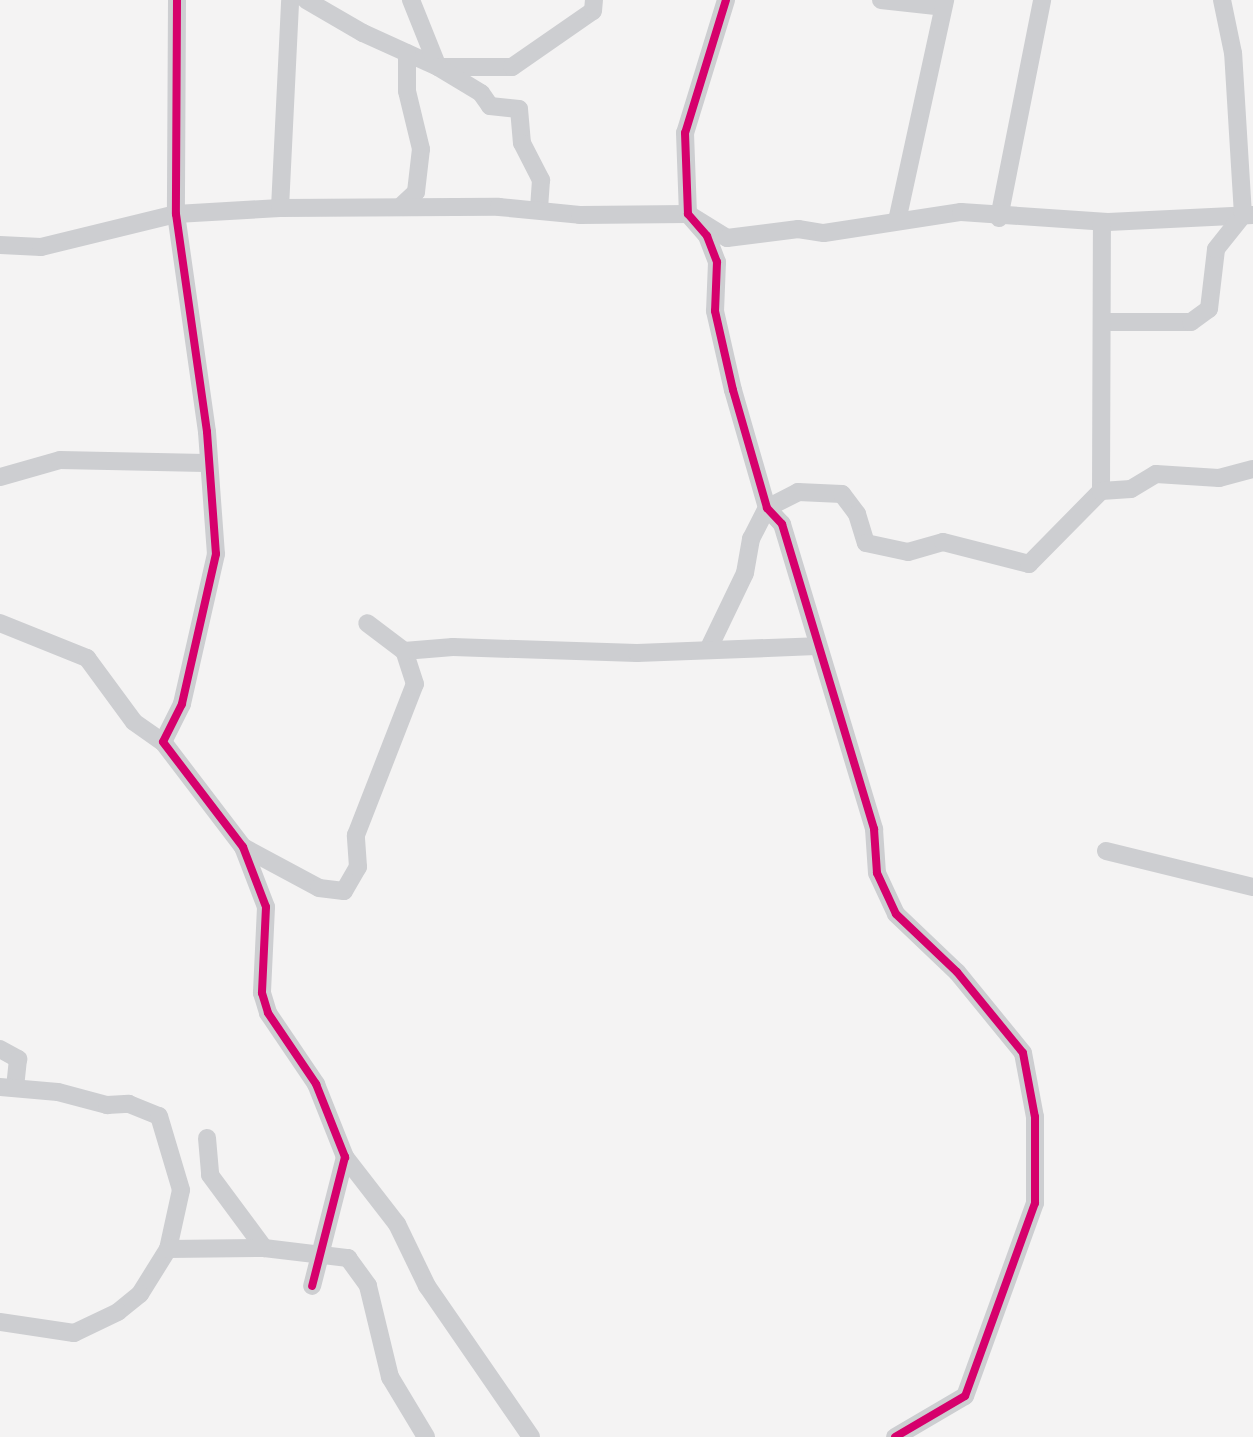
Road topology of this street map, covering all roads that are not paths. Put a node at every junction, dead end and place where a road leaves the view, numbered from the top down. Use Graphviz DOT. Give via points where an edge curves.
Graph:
graph roads {
  1 [pos="177,0"];
  2 [pos="290,0"];
  3 [pos="306,0"];
  4 [pos="411,0"];
  5 [pos="594,0"];
  6 [pos="726,0"];
  7 [pos="880,0"];
  8 [pos="1042,0"];
  9 [pos="1222,0"];
  10 [pos="944,3"];
  11 [pos="407,53"];
  12 [pos="438,67"];
  13 [pos="400,207"];
  14 [pos="280,208"];
  15 [pos="539,209"];
  16 [pos="688,213"];
  17 [pos="176,214"];
  18 [pos="1248,215"];
  19 [pos="999,218"];
  20 [pos="897,221"];
  21 [pos="1102,222"];
  22 [pos="0,245"];
  23 [pos="1104,322"];
  24 [pos="205,463"];
  25 [pos="1253,469"];
  26 [pos="0,477"];
  27 [pos="1101,491"];
  28 [pos="767,508"];
  29 [pos="0,623"];
  30 [pos="367,623"];
  31 [pos="816,646"];
  32 [pos="708,650"];
  33 [pos="404,651"];
  34 [pos="163,742"];
  35 [pos="243,847"];
  36 [pos="1106,851"];
  37 [pos="1253,887"];
  38 [pos="0,1049"];
  39 [pos="7,1087"];
  40 [pos="207,1138"];
  41 [pos="345,1157"];
  42 [pos="264,1248"];
  43 [pos="168,1249"];
  44 [pos="323,1259"];
  45 [pos="312,1286"];
  46 [pos="0,1322"];
  47 [pos="426,1437"];
  48 [pos="531,1437"];
  49 [pos="895,1437"];
  1 -- 17 [label="street"];
  2 -- 14 [label="street"];
  3 -- 11 [label="street"];
  4 -- 12 [label="street"];
  5 -- 12 [label="street" via="593,11 571,21 524,63"];
  6 -- 16 [label="street" via="685,133"];
  7 -- 10 [label="street"];
  8 -- 19 [label="street"];
  9 -- 18 [label="street" via="1233,53"];
  10 -- 20 [label="street"];
  11 -- 12 [label="street"];
  11 -- 13 [label="street" via="407,91 421,149 416,192"];
  12 -- 15 [label="street" via="481,93 490,106 519,110 522,142 541,180"];
  13 -- 14 [label="street"];
  13 -- 15 [label="street"];
  14 -- 17 [label="street"];
  15 -- 16 [label="street" via="580,215"];
  16 -- 20 [label="street" via="727,238 798,230 824,233"];
  16 -- 28 [label="street" via="707,236 717,262 715,311"];
  17 -- 22 [label="street" via="41,247"];
  17 -- 24 [label="street" via="207,432"];
  18 -- 21 [label="street"];
  18 -- 23 [label="street" via="1216,249 1209,309 1191,322"];
  19 -- 20 [label="street" via="961,212"];
  19 -- 21 [label="street"];
  21 -- 23 [label="street"];
  23 -- 27 [label="street"];
  24 -- 26 [label="street" via="60,460"];
  24 -- 34 [label="street" via="216,554 182,704"];
  25 -- 27 [label="street" via="1219,478 1156,474 1131,489"];
  27 -- 28 [label="street" via="1029,564 943,542 908,552 866,543 857,514 842,495 826,490 798,492"];
  28 -- 31 [label="street" via="782,524"];
  28 -- 32 [label="street" via="751,539 745,573"];
  29 -- 34 [label="street" via="87,658 134,722"];
  30 -- 33 [label="street"];
  31 -- 32 [label="street"];
  31 -- 49 [label="street" via="874,829 878,873 896,914 1002,1022 1023,1053 1035,1116 1035,1203 965,1396"];
  32 -- 33 [label="street"];
  33 -- 35 [label="street" via="414,696 356,835 358,867 344,891 289,875"];
  34 -- 35 [label="street"];
  35 -- 41 [label="street" via="266,907 262,993 268,1013 316,1084"];
  36 -- 37 [label="street"];
  38 -- 39 [label="street" via="18,1059"];
  39 -- 43 [label="street" via="107,1105 129,1104 159,1116 181,1190"];
  40 -- 42 [label="street" via="210,1175"];
  41 -- 44 [label="street"];
  41 -- 48 [label="street" via="397,1224 427,1286"];
  42 -- 43 [label="street"];
  42 -- 44 [label="street"];
  43 -- 46 [label="street" via="140,1294 118,1312 74,1333"];
  44 -- 45 [label="street"];
  44 -- 47 [label="street" via="348,1258 368,1286 390,1377"];
}
